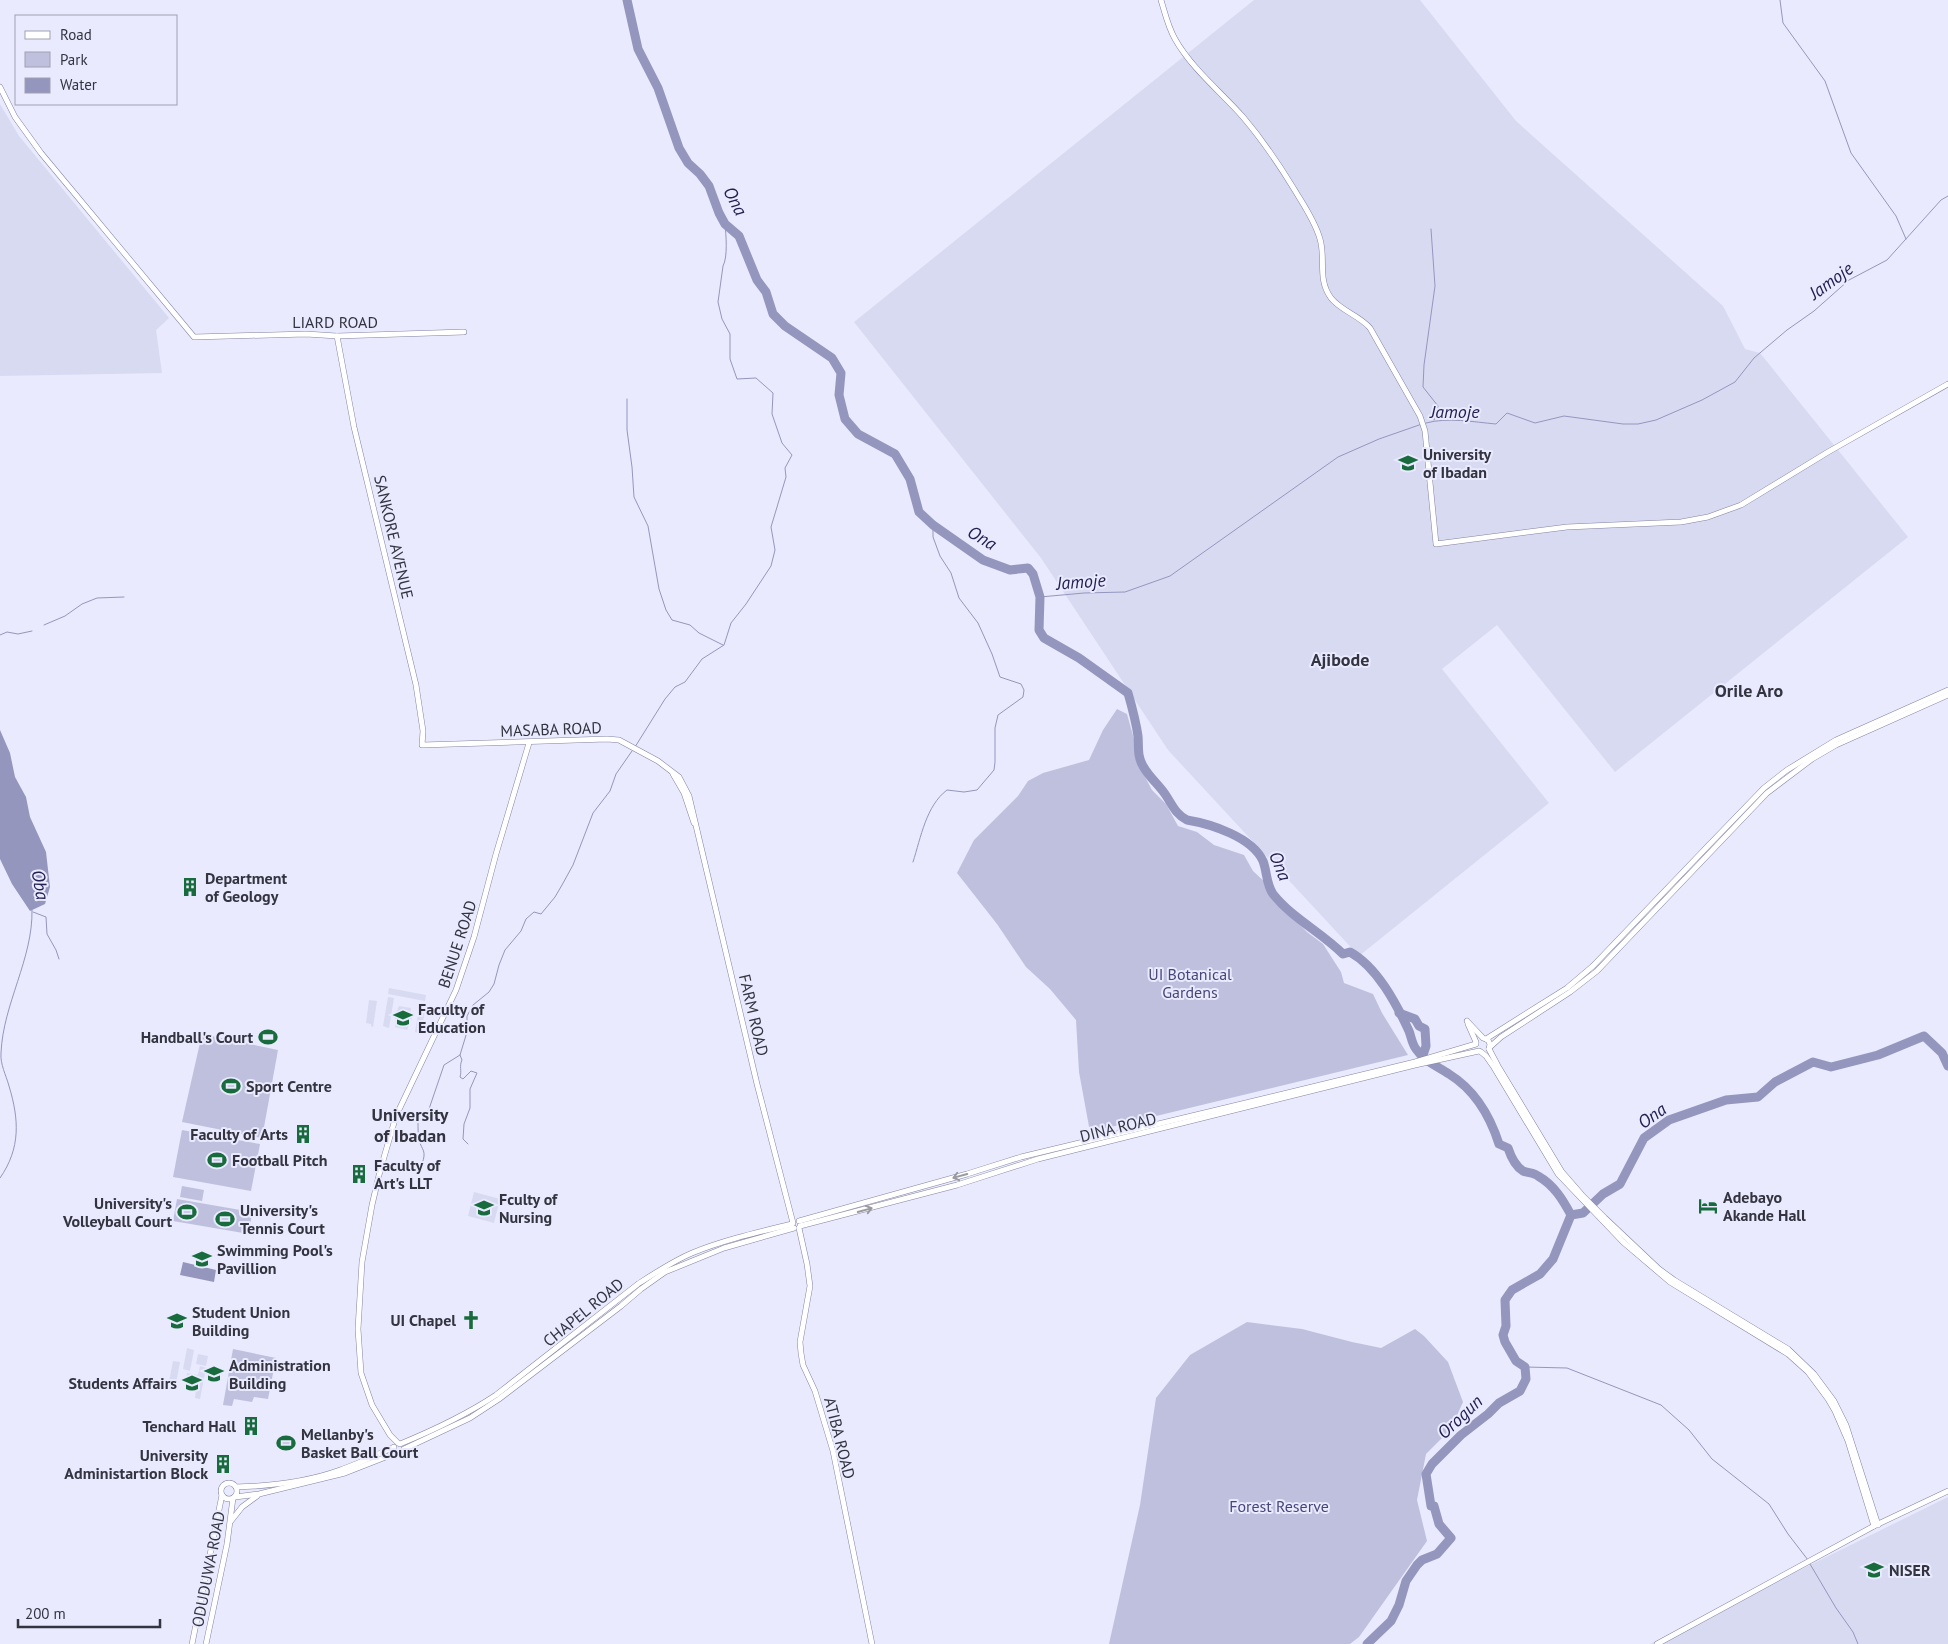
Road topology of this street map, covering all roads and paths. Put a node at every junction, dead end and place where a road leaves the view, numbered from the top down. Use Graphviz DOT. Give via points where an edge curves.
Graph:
graph roads {
  1 [pos="1161,0"];
  2 [pos="0,86"];
  3 [pos="464,332"];
  4 [pos="337,336"];
  5 [pos="1948,384"];
  6 [pos="1948,690"];
  7 [pos="1948,695"];
  8 [pos="529,742"];
  9 [pos="422,745"];
  10 [pos="672,772"];
  11 [pos="1485,1038"];
  12 [pos="1476,1043"];
  13 [pos="1490,1048"];
  14 [pos="1480,1052"];
  15 [pos="1443,1056"];
  16 [pos="1581,1197"];
  17 [pos="796,1225"];
  18 [pos="396,1447"];
  19 [pos="236,1487"];
  20 [pos="1948,1491"];
  21 [pos="259,1494"];
  22 [pos="222,1495"];
  23 [pos="234,1497"];
  24 [pos="230,1524"];
  25 [pos="1876,1525"];
  26 [pos="192,1644"];
  27 [pos="206,1644"];
  28 [pos="872,1644"];
  29 [pos="1657,1644"];
  1 -- 5 [label="street" via="1176,40 1195,66 1245,120 1290,182 1312,220 1321,240 1322,278 1330,298 1370,328 1421,418 1436,544 1566,527 1680,522 1708,517 1741,505"];
  2 -- 4 [label="street, LIARD ROAD" via="15,117 41,153 194,337"];
  3 -- 4 [label="street, LIARD ROAD"];
  4 -- 9 [label="street, SANKORE AVENUE" via="354,427 416,684"];
  6 -- 11 [label="street" via="1836,740 1787,770 1764,788 1593,966 1567,988"];
  7 -- 13 [label="street" via="1836,745 1767,793 1597,971 1501,1036"];
  8 -- 9 [label="street, MASABA ROAD"];
  8 -- 10 [label="street, MASABA ROAD" via="619,740"];
  8 -- 18 [label="street, BENUE ROAD" via="474,937 456,990 396,1116 372,1205 362,1262 358,1329 361,1373 372,1405"];
  10 -- 17 [label="street, FARM ROAD" via="685,786 695,815 757,1084"];
  11 -- 12 [label="street"];
  11 -- 12 [label="street" via="1467,1021"];
  11 -- 13 [label="street"];
  12 -- 14 [label="street"];
  12 -- 15 [label="street"];
  13 -- 14 [label="street"];
  13 -- 16 [label="street" via="1562,1172"];
  14 -- 15 [label="street"];
  14 -- 16 [label="street" via="1493,1066 1558,1174"];
  15 -- 17 [label="street, DINA ROAD" via="1021,1157"];
  16 -- 25 [label="street" via="1659,1269 1788,1349 1807,1366 1842,1416"];
  17 -- 18 [label="street, CHAPEL ROAD" via="722,1242 662,1268 496,1395 472,1411"];
  17 -- 18 [label="street, CHAPEL ROAD" via="724,1248 665,1272 500,1399 401,1453"];
  17 -- 28 [label="street, ATIBA ROAD" via="808,1264 810,1286 800,1342 803,1365 815,1391 833,1450"];
  18 -- 19 [label="street, CHAPEL ROAD" via="329,1473 254,1487"];
  18 -- 21 [label="street, CHAPEL ROAD" via="345,1473"];
  19 -- 22 [label="street" via="226,1484 221,1489"];
  19 -- 23 [label="street"];
  20 -- 25 [label="street"];
  21 -- 23 [label="street, CHAPEL ROAD"];
  21 -- 24 [label="street" via="242,1507"];
  22 -- 23 [label="street"];
  22 -- 26 [label="street, ODUDUWA ROAD"];
  23 -- 24 [label="street, ODUDUWA ROAD"];
  24 -- 27 [label="street, ODUDUWA ROAD"];
  25 -- 29 [label="street"];
}
